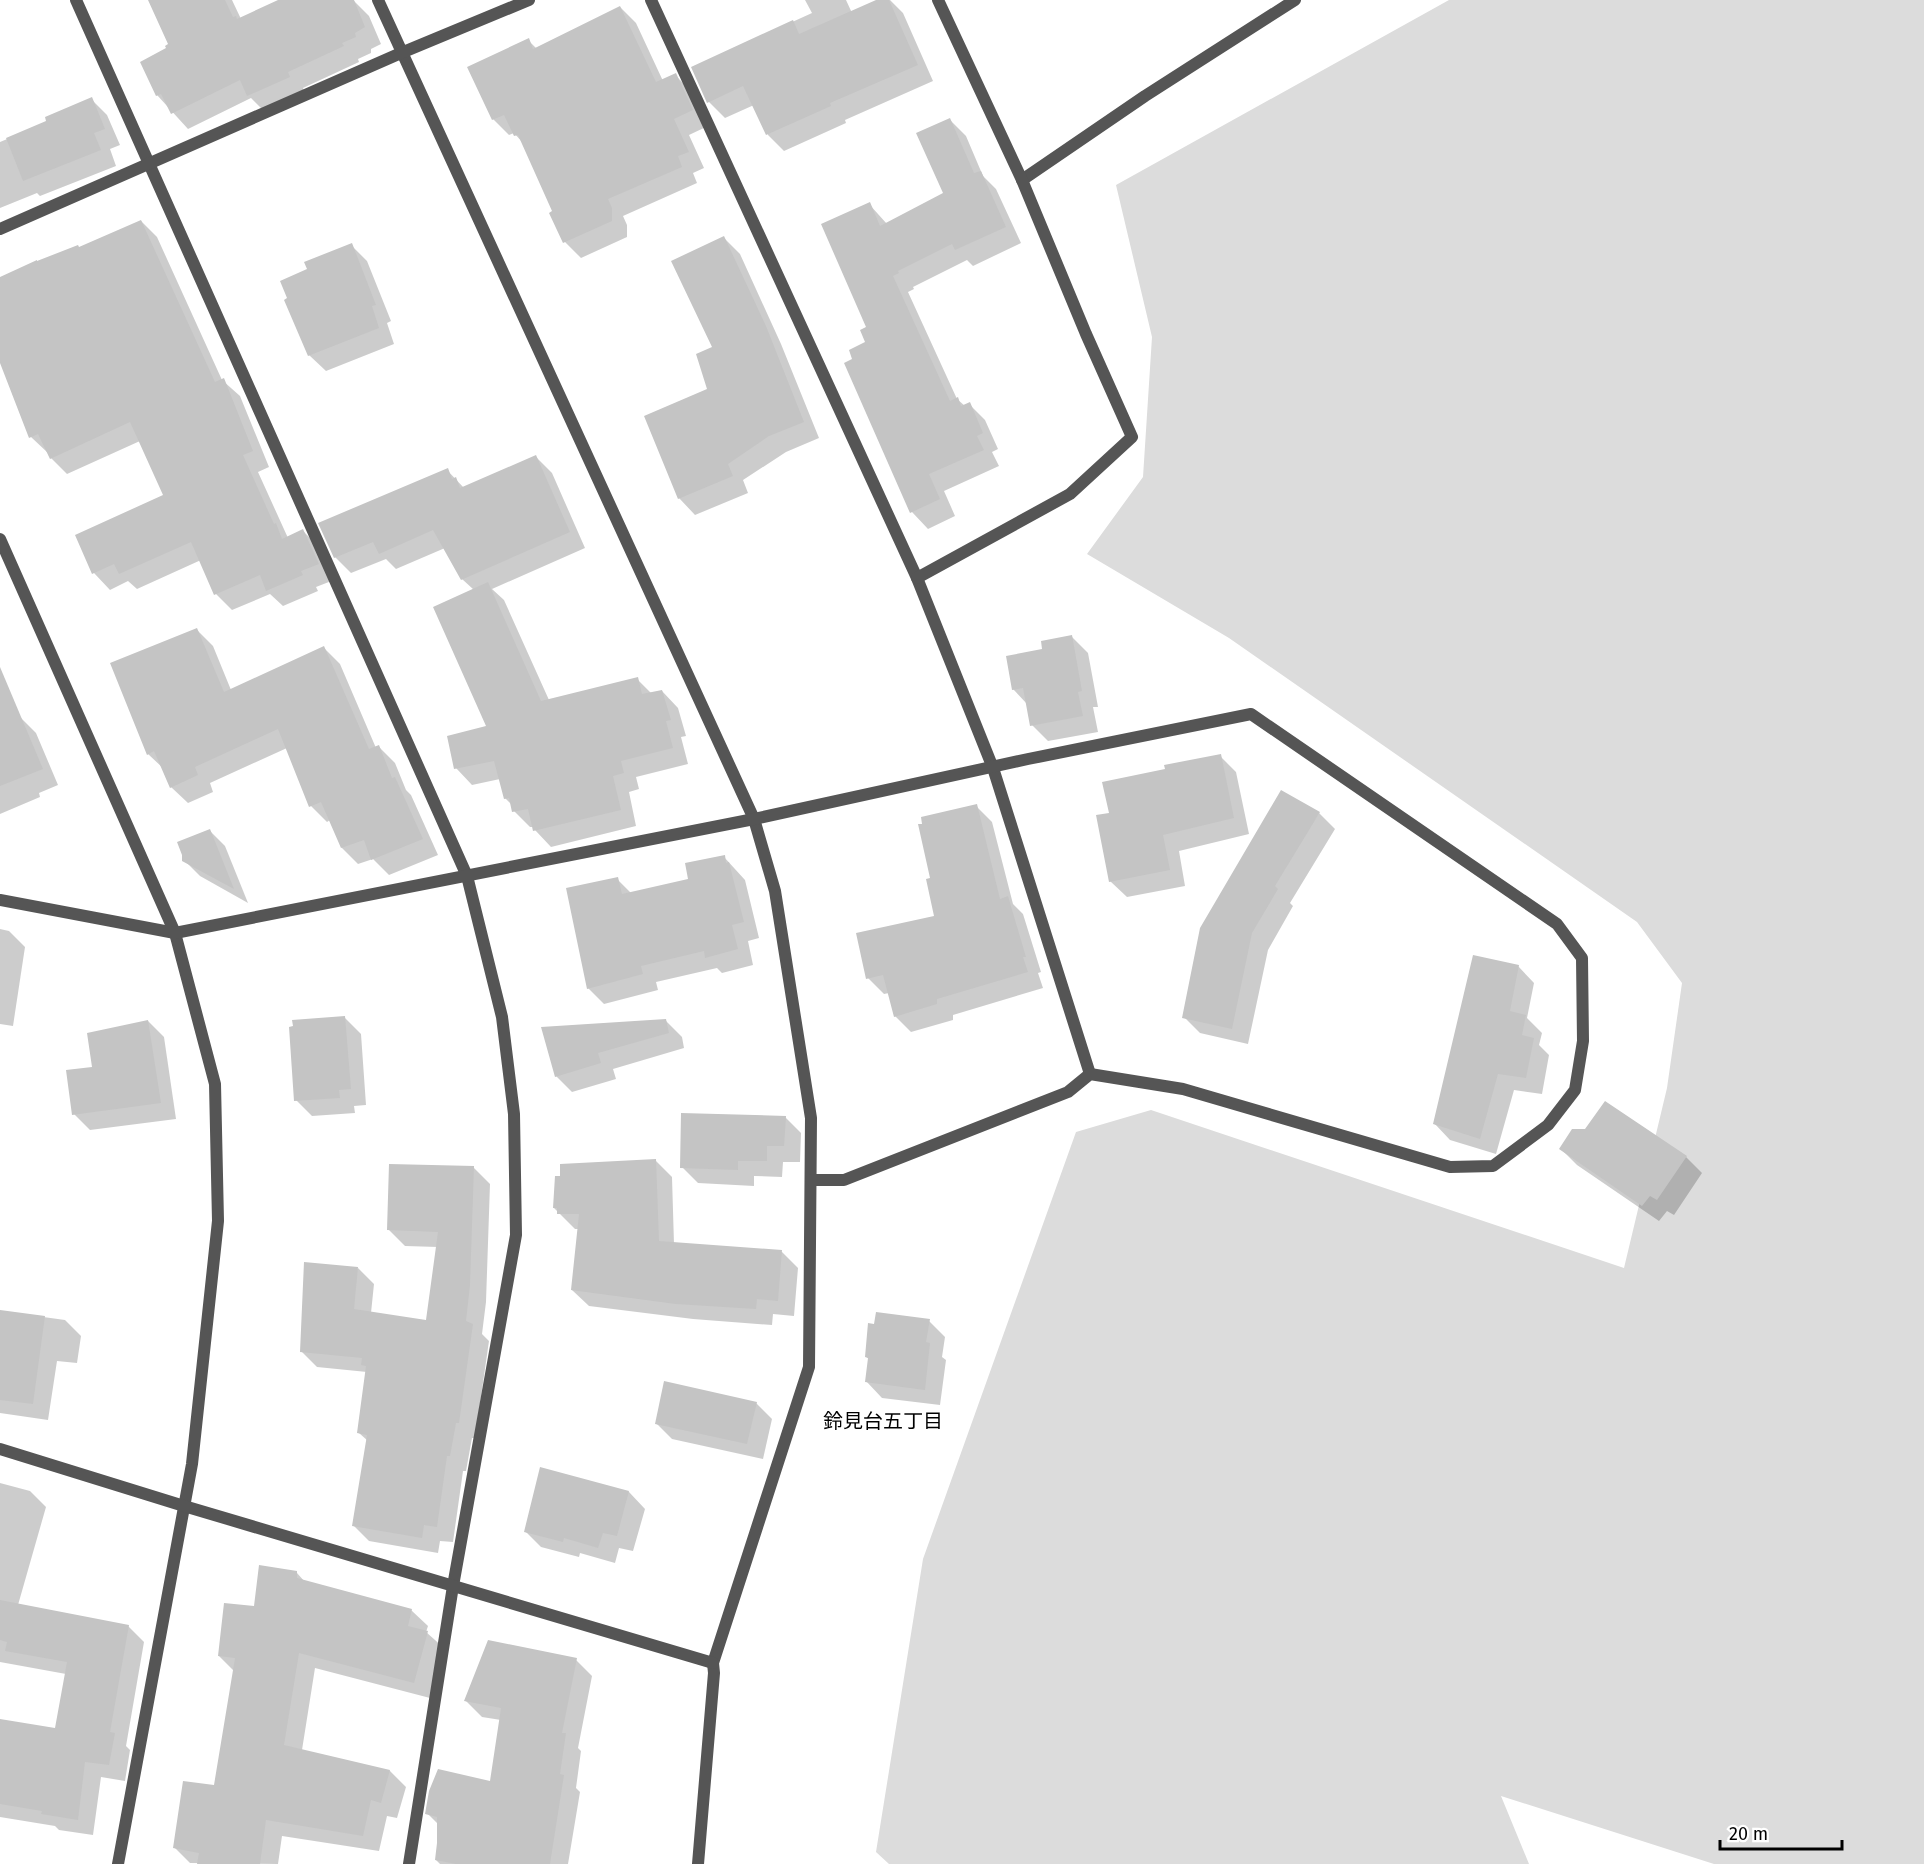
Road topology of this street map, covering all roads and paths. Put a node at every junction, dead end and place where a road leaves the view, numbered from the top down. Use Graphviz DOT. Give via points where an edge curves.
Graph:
graph roads {
  1 [pos="76,0"];
  2 [pos="378,0"];
  3 [pos="529,0"];
  4 [pos="651,0"];
  5 [pos="938,0"];
  6 [pos="1295,0"];
  7 [pos="401,53"];
  8 [pos="149,164"];
  9 [pos="1022,180"];
  10 [pos="0,229"];
  11 [pos="0,539"];
  12 [pos="917,578"];
  13 [pos="993,768"];
  14 [pos="754,819"];
  15 [pos="467,876"];
  16 [pos="0,900"];
  17 [pos="175,933"];
  18 [pos="1090,1074"];
  19 [pos="811,1180"];
  20 [pos="0,1449"];
  21 [pos="184,1506"];
  22 [pos="453,1586"];
  23 [pos="713,1663"];
  24 [pos="118,1864"];
  25 [pos="409,1864"];
  26 [pos="698,1864"];
  1 -- 8 [label="street"];
  2 -- 7 [label="street"];
  3 -- 7 [label="street"];
  4 -- 12 [label="street"];
  5 -- 9 [label="street"];
  6 -- 9 [label="street"];
  7 -- 8 [label="street"];
  7 -- 14 [label="street"];
  8 -- 10 [label="street"];
  8 -- 15 [label="street"];
  9 -- 12 [label="street" via="1132,437 1070,494"];
  11 -- 17 [label="street"];
  12 -- 13 [label="street"];
  13 -- 14 [label="street"];
  13 -- 18 [label="street"];
  13 -- 18 [label="street" via="1251,714 1557,924 1582,958 1583,1041 1575,1090 1548,1125 1493,1166 1450,1167 1183,1089"];
  14 -- 15 [label="street"];
  14 -- 19 [label="street" via="775,891 811,1118"];
  15 -- 17 [label="street"];
  15 -- 22 [label="street" via="502,1017 514,1114 516,1235"];
  16 -- 17 [label="street"];
  17 -- 21 [label="street" via="215,1084 218,1210 192,1464"];
  18 -- 19 [label="street" via="1068,1092 855,1176"];
  19 -- 23 [label="street" via="809,1367"];
  20 -- 21 [label="street"];
  21 -- 22 [label="street"];
  21 -- 24 [label="street"];
  22 -- 23 [label="street"];
  22 -- 25 [label="street"];
  23 -- 26 [label="street"];
}
